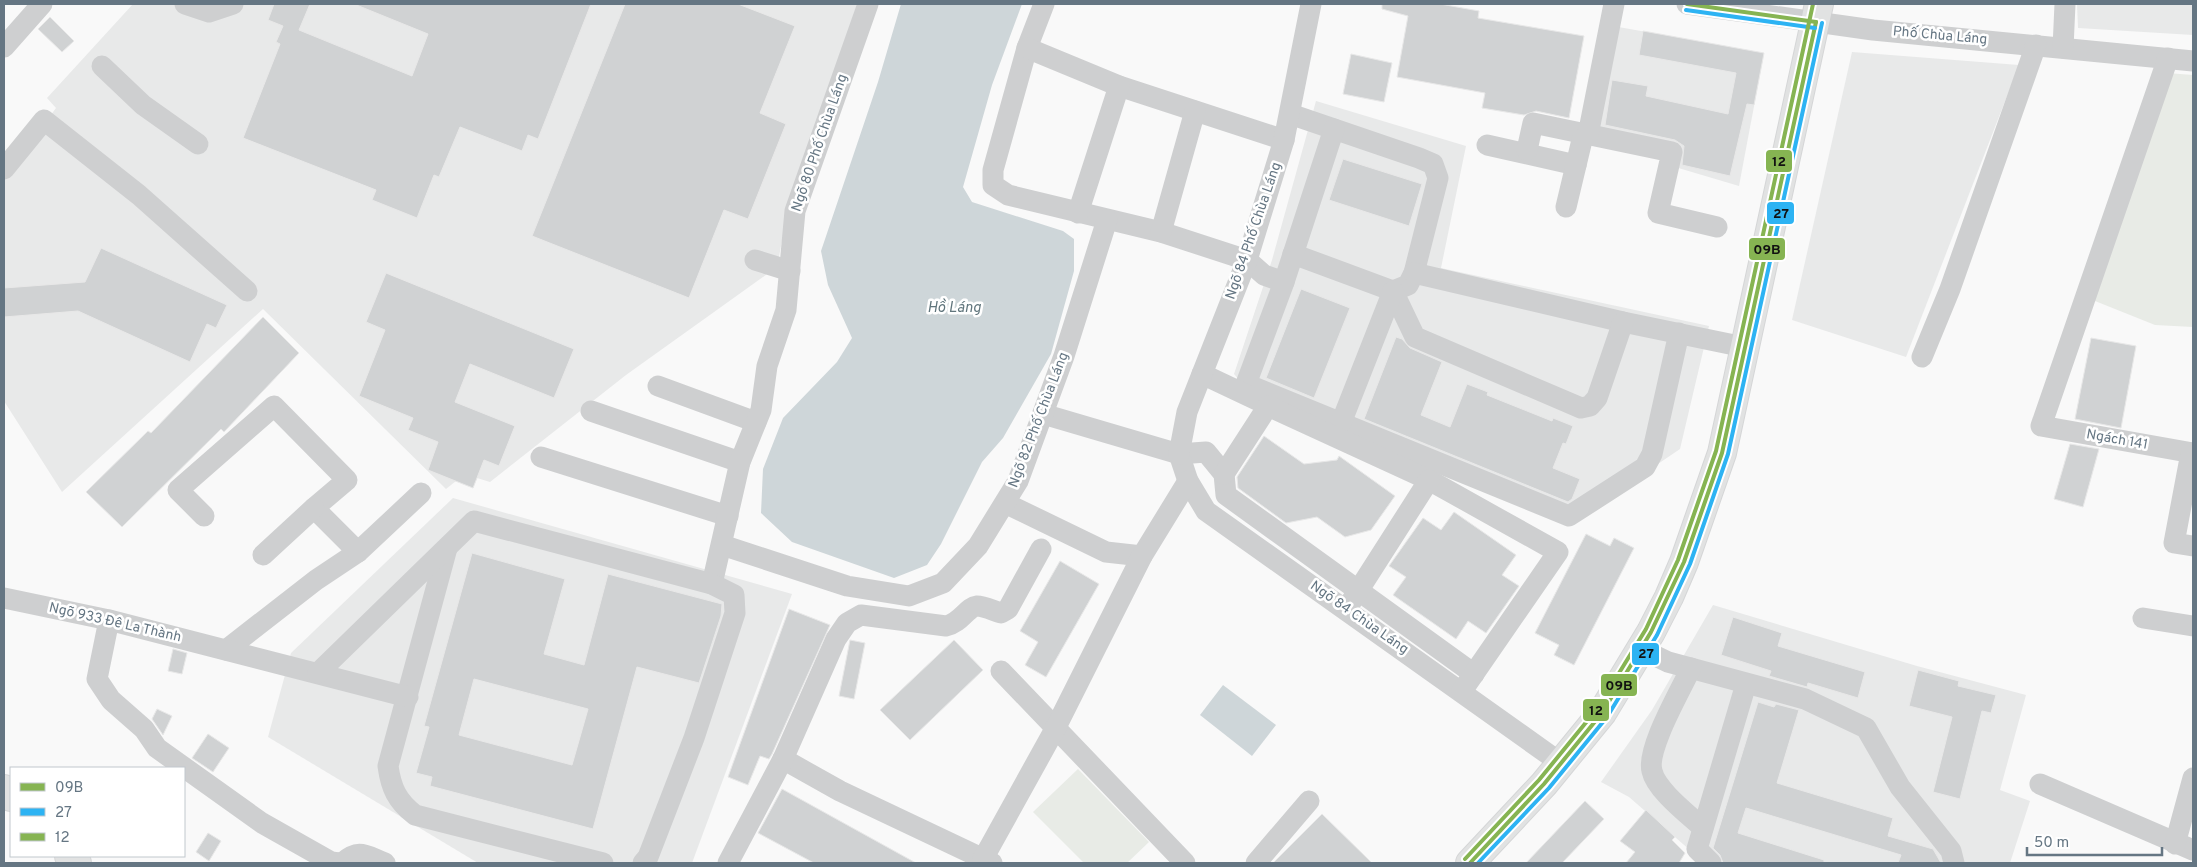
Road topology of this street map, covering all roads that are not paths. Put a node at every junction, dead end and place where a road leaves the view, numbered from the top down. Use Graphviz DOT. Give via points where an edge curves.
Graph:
graph roads {
  1 [pos="42,4"];
  2 [pos="185,4"];
  3 [pos="233,4"];
  4 [pos="868,4"];
  5 [pos="1044,4"];
  6 [pos="1311,4"];
  7 [pos="1614,4"];
  8 [pos="1687,4"];
  9 [pos="2065,4"];
  10 [pos="1818,13"];
  11 [pos="2036,45"];
  12 [pos="4,47"];
  13 [pos="1027,48"];
  14 [pos="2063,48"];
  15 [pos="2168,58"];
  16 [pos="2193,60"];
  17 [pos="102,66"];
  18 [pos="1119,86"];
  19 [pos="1196,111"];
  20 [pos="1290,114"];
  21 [pos="1334,129"];
  22 [pos="1588,135"];
  23 [pos="1284,140"];
  24 [pos="198,144"];
  25 [pos="1487,145"];
  26 [pos="1527,150"];
  27 [pos="1576,165"];
  28 [pos="4,169"];
  29 [pos="1566,207"];
  30 [pos="1078,214"];
  31 [pos="1107,220"];
  32 [pos="1717,227"];
  33 [pos="1161,232"];
  34 [pos="1293,254"];
  35 [pos="755,260"];
  36 [pos="1247,260"];
  37 [pos="790,271"];
  38 [pos="1414,273"];
  39 [pos="1284,282"];
  40 [pos="247,291"];
  41 [pos="1393,291"];
  42 [pos="1624,322"];
  43 [pos="1679,333"];
  44 [pos="1744,346"];
  45 [pos="1922,357"];
  46 [pos="1202,374"];
  47 [pos="658,386"];
  48 [pos="1268,406"];
  49 [pos="591,411"];
  50 [pos="1043,414"];
  51 [pos="756,422"];
  52 [pos="1341,423"];
  53 [pos="2192,453"];
  54 [pos="1178,454"];
  55 [pos="541,457"];
  56 [pos="740,462"];
  57 [pos="1224,474"];
  58 [pos="1188,480"];
  59 [pos="1429,480"];
  60 [pos="421,493"];
  61 [pos="1005,503"];
  62 [pos="314,508"];
  63 [pos="204,516"];
  64 [pos="728,516"];
  65 [pos="722,545"];
  66 [pos="2193,546"];
  67 [pos="448,548"];
  68 [pos="1041,549"];
  69 [pos="358,552"];
  70 [pos="263,555"];
  71 [pos="1142,556"];
  72 [pos="712,584"];
  73 [pos="1358,590"];
  74 [pos="4,598"];
  75 [pos="1347,609"];
  76 [pos="2143,618"];
  77 [pos="109,620"];
  78 [pos="2193,626"];
  79 [pos="1641,649"];
  80 [pos="226,650"];
  81 [pos="1692,668"];
  82 [pos="1001,671"];
  83 [pos="318,674"];
  84 [pos="1468,682"];
  85 [pos="1746,684"];
  86 [pos="408,697"];
  87 [pos="1055,729"];
  88 [pos="783,758"];
  89 [pos="1562,764"];
  90 [pos="184,767"];
  91 [pos="185,768"];
  92 [pos="2193,778"];
  93 [pos="2040,784"];
  94 [pos="1309,801"];
  95 [pos="1703,828"];
  96 [pos="2184,847"];
  97 [pos="988,861"];
  98 [pos="1260,862"];
  99 [pos="341,863"];
  100 [pos="385,863"];
  101 [pos="603,863"];
  102 [pos="643,863"];
  103 [pos="728,863"];
  104 [pos="1186,863"];
  105 [pos="1470,863"];
  106 [pos="1711,863"];
  107 [pos="1954,863"];
  1 -- 12 [label="street"];
  2 -- 3 [label="street" via="209,12"];
  4 -- 37 [label="street, Ngõ 80 Phố Chùa Láng" via="795,211"];
  5 -- 13 [label="street"];
  6 -- 20 [label="street, Ngõ 84 Phố Chùa Láng"];
  7 -- 22 [label="street"];
  8 -- 10 [label="street, Phố Chùa Láng"];
  9 -- 14 [label="street"];
  10 -- 11 [label="street, Phố Chùa Láng" via="1873,30"];
  10 -- 44 [label="main road"];
  11 -- 14 [label="street, Phố Chùa Láng"];
  11 -- 45 [label="street" via="1950,289"];
  13 -- 18 [label="street"];
  13 -- 30 [label="street" via="994,170 993,185 1008,195"];
  14 -- 15 [label="street, Phố Chùa Láng"];
  15 -- 16 [label="street, Phố Chùa Láng"];
  15 -- 53 [label="street, Ngách 141" via="2041,426"];
  17 -- 24 [label="street" via="144,105"];
  18 -- 19 [label="street"];
  18 -- 30 [label="street"];
  19 -- 23 [label="street"];
  19 -- 33 [label="street"];
  20 -- 21 [label="street"];
  20 -- 23 [label="street, Ngõ 84 Phố Chùa Láng"];
  21 -- 34 [label="street"];
  21 -- 38 [label="street" via="1432,164 1438,178"];
  22 -- 26 [label="street" via="1533,123"];
  22 -- 27 [label="street" via="1582,140"];
  22 -- 32 [label="street" via="1672,152 1658,213"];
  23 -- 36 [label="street, Ngõ 84 Phố Chùa Láng"];
  25 -- 27 [label="street"];
  27 -- 29 [label="street"];
  28 -- 40 [label="street" via="44,120 140,195"];
  30 -- 31 [label="street"];
  31 -- 33 [label="street"];
  31 -- 50 [label="street, Ngõ 82 Phố Chùa Láng"];
  33 -- 36 [label="street"];
  34 -- 39 [label="street"];
  34 -- 41 [label="street"];
  35 -- 37 [label="street"];
  36 -- 39 [label="street" via="1264,275"];
  36 -- 46 [label="street, Ngõ 84 Phố Chùa Láng"];
  37 -- 51 [label="street, Ngõ 80 Phố Chùa Láng" via="786,310 767,366 761,410"];
  38 -- 41 [label="street" via="1408,285"];
  38 -- 42 [label="street"];
  39 -- 52 [label="street" via="1246,384"];
  41 -- 42 [label="street" via="1415,337 1581,408 1590,406 1596,398"];
  41 -- 52 [label="street"];
  42 -- 43 [label="street"];
  43 -- 44 [label="street"];
  43 -- 52 [label="street" via="1652,454 1645,466 1568,516"];
  44 -- 79 [label="main road" via="1722,453 1669,597"];
  46 -- 48 [label="street"];
  46 -- 54 [label="street, Ngõ 84 Phố Chùa Láng" via="1187,412"];
  47 -- 51 [label="street"];
  48 -- 57 [label="street"];
  48 -- 59 [label="street"];
  49 -- 56 [label="street"];
  50 -- 54 [label="street"];
  50 -- 61 [label="street, Ngõ 82 Phố Chùa Láng" via="1018,481"];
  51 -- 56 [label="street, Ngõ 80 Phố Chùa Láng"];
  53 -- 66 [label="street" via="2174,543"];
  54 -- 57 [label="street" via="1206,452"];
  54 -- 58 [label="street, Ngõ 84 Chùa Láng"];
  55 -- 64 [label="street"];
  56 -- 64 [label="street, Ngõ 80 Phố Chùa Láng"];
  57 -- 73 [label="street" via="1226,495"];
  58 -- 71 [label="street"];
  58 -- 75 [label="street, Ngõ 84 Chùa Láng" via="1206,511"];
  59 -- 73 [label="street"];
  59 -- 84 [label="street" via="1558,552"];
  60 -- 69 [label="street"];
  61 -- 65 [label="street, Ngõ 82 Phố Chùa Láng" via="978,546 943,583 909,596 847,586"];
  61 -- 71 [label="street" via="1106,552"];
  62 -- 63 [label="street" via="347,480 274,406 178,490"];
  62 -- 69 [label="street"];
  62 -- 70 [label="street"];
  64 -- 65 [label="street, Ngõ 80 Phố Chùa Láng"];
  65 -- 72 [label="street, Ngõ 80 Phố Chùa Láng"];
  67 -- 72 [label="street" via="474,521"];
  67 -- 83 [label="street"];
  67 -- 86 [label="street"];
  68 -- 88 [label="street" via="1008,609 1001,613 974,607 956,624 946,626 861,614 847,624 836,639"];
  69 -- 80 [label="street" via="316,580"];
  71 -- 87 [label="street"];
  72 -- 102 [label="street" via="734,595 735,613 694,738"];
  73 -- 75 [label="street"];
  73 -- 84 [label="street"];
  74 -- 77 [label="street, Ngõ 933 Đê La Thành"];
  75 -- 84 [label="street, Ngõ 84 Chùa Láng"];
  76 -- 78 [label="street"];
  77 -- 80 [label="street, Ngõ 933 Đê La Thành"];
  77 -- 90 [label="street" via="97,679 111,700 144,729 157,748"];
  79 -- 81 [label="street" via="1668,662"];
  79 -- 89 [label="main road" via="1602,713"];
  80 -- 83 [label="street, Ngõ 933 Đê La Thành"];
  81 -- 85 [label="street"];
  81 -- 95 [label="street" via="1662,726 1652,756 1652,771 1658,784"];
  82 -- 87 [label="street"];
  83 -- 86 [label="street, Ngõ 933 Đê La Thành"];
  84 -- 89 [label="street, Ngõ 84 Chùa Láng"];
  85 -- 95 [label="street"];
  85 -- 107 [label="street" via="1805,699 1866,728 1900,787 1951,851"];
  86 -- 101 [label="street" via="388,766 390,784 402,805 415,814"];
  87 -- 97 [label="street"];
  87 -- 104 [label="street"];
  88 -- 97 [label="street" via="840,791"];
  88 -- 103 [label="street"];
  89 -- 105 [label="main road"];
  91 -- 99 [label="street" via="246,811 331,862"];
  92 -- 96 [label="street"];
  93 -- 96 [label="street"];
  94 -- 98 [label="street"];
  95 -- 106 [label="street" via="1697,849"];
  99 -- 100 [label="street" via="358,853"];
}
